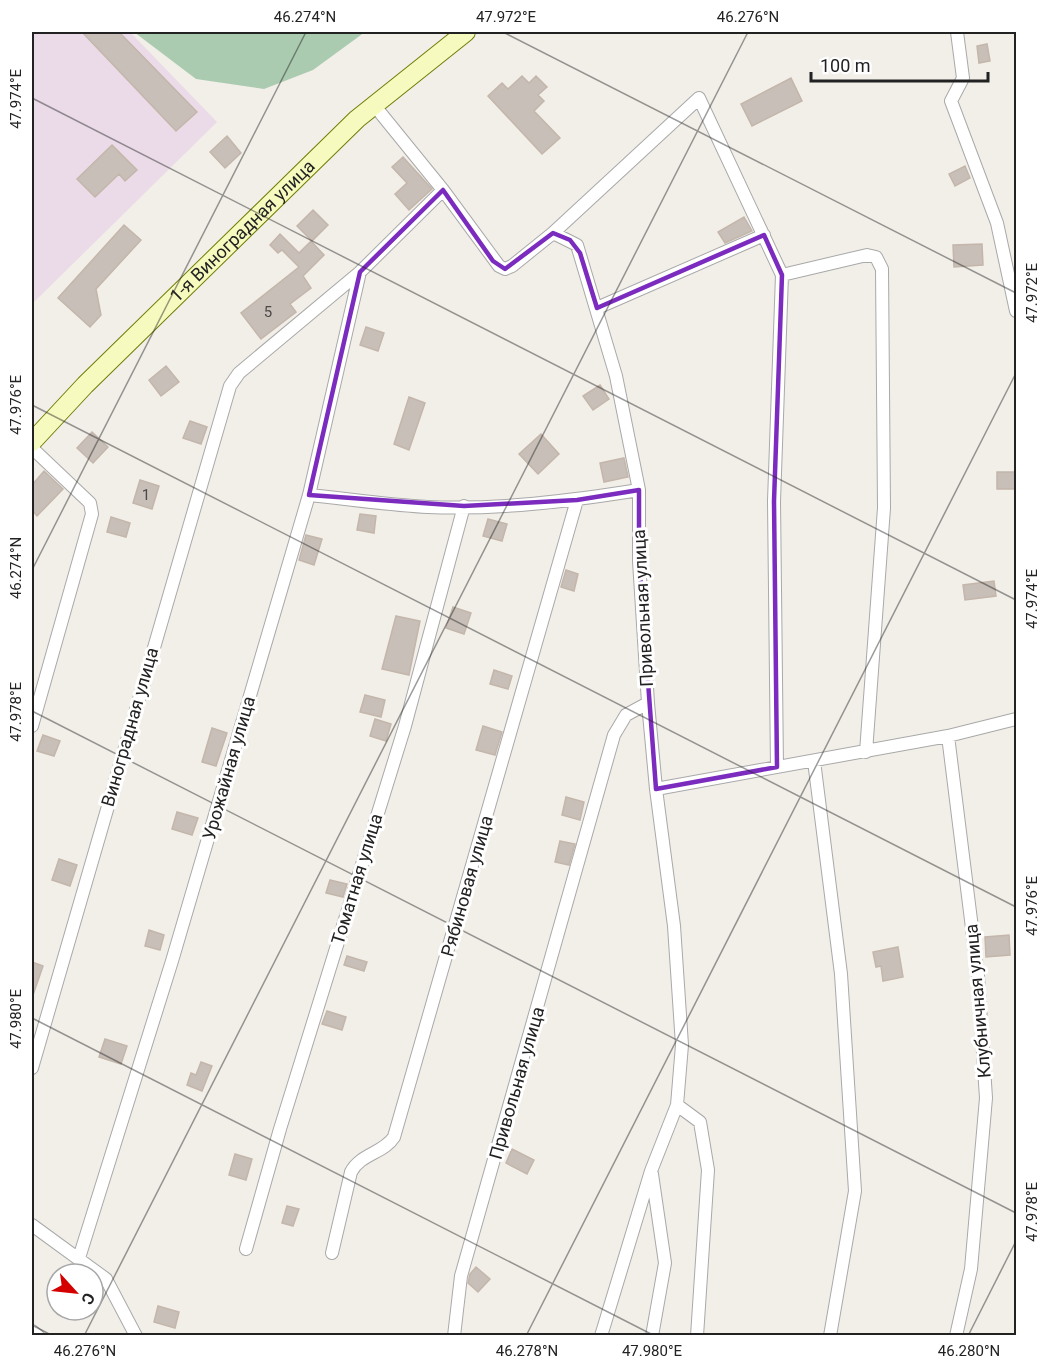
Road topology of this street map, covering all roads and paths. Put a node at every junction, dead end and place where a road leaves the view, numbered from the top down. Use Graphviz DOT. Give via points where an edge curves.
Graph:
graph roads {
  1 [pos="466,32"];
  2 [pos="957,32"];
  3 [pos="374,105"];
  4 [pos="443,190"];
  5 [pos="553,233"];
  6 [pos="764,235"];
  7 [pos="360,272"];
  8 [pos="782,275"];
  9 [pos="597,308"];
  10 [pos="1017,311"];
  11 [pos="32,442"];
  12 [pos="32,448"];
  13 [pos="639,490"];
  14 [pos="309,495"];
  15 [pos="577,500"];
  16 [pos="464,507"];
  17 [pos="648,703"];
  18 [pos="1017,719"];
  19 [pos="32,726"];
  20 [pos="948,736"];
  21 [pos="866,752"];
  22 [pos="814,761"];
  23 [pos="777,767"];
  24 [pos="656,789"];
  25 [pos="32,1068"];
  26 [pos="677,1106"];
  27 [pos="651,1171"];
  28 [pos="32,1225"];
  29 [pos="246,1249"];
  30 [pos="332,1253"];
  31 [pos="79,1258"];
  32 [pos="32,1331"];
  33 [pos="38,1335"];
  34 [pos="136,1335"];
  35 [pos="454,1335"];
  36 [pos="601,1335"];
  37 [pos="652,1335"];
  38 [pos="697,1335"];
  39 [pos="830,1335"];
  40 [pos="956,1335"];
  1 -- 3 [label="main road, 1-я Виноградная улица"];
  2 -- 10 [label="street" via="963,78 951,101 997,223"];
  3 -- 4 [label="street"];
  3 -- 11 [label="main road, 1-я Виноградная улица"];
  4 -- 5 [label="street" via="493,261 505,269"];
  4 -- 7 [label="street"];
  5 -- 6 [label="street" via="699,98"];
  5 -- 9 [label="street, Привольная улица" via="577,245"];
  6 -- 8 [label="street"];
  6 -- 9 [label="street"];
  7 -- 14 [label="street, Урожайная улица"];
  7 -- 25 [label="street, Виноградная улица" via="239,373 230,387"];
  8 -- 21 [label="street" via="867,255 876,257 882,269 884,508"];
  8 -- 23 [label="street" via="774,501"];
  9 -- 13 [label="street, Привольная улица" via="616,375"];
  12 -- 19 [label="street" via="90,503 92,514"];
  13 -- 15 [label="street"];
  13 -- 17 [label="street, Привольная улица"];
  14 -- 16 [label="street"];
  14 -- 31 [label="street, Урожайная улица" via="172,961"];
  15 -- 16 [label="street"];
  15 -- 30 [label="street, Рябиновая улица" via="394,1137 354,1166"];
  16 -- 29 [label="street, Томатная улица" via="405,726"];
  17 -- 24 [label="street"];
  17 -- 35 [label="street, Привольная улица" via="626,715 615,735 461,1276"];
  18 -- 20 [label="street"];
  20 -- 21 [label="street"];
  20 -- 40 [label="street, Клубничная улица" via="978,976 986,1098 971,1269"];
  21 -- 22 [label="street"];
  22 -- 23 [label="street"];
  22 -- 39 [label="street" via="841,974 855,1191"];
  23 -- 24 [label="street"];
  24 -- 26 [label="street" via="674,926 682,1045"];
  26 -- 27 [label="street"];
  26 -- 38 [label="street" via="700,1122 708,1170"];
  27 -- 36 [label="street"];
  27 -- 37 [label="street" via="665,1263"];
  28 -- 31 [label="street"];
  31 -- 34 [label="street" via="106,1279"];
  32 -- 33 [label="street"];
}
